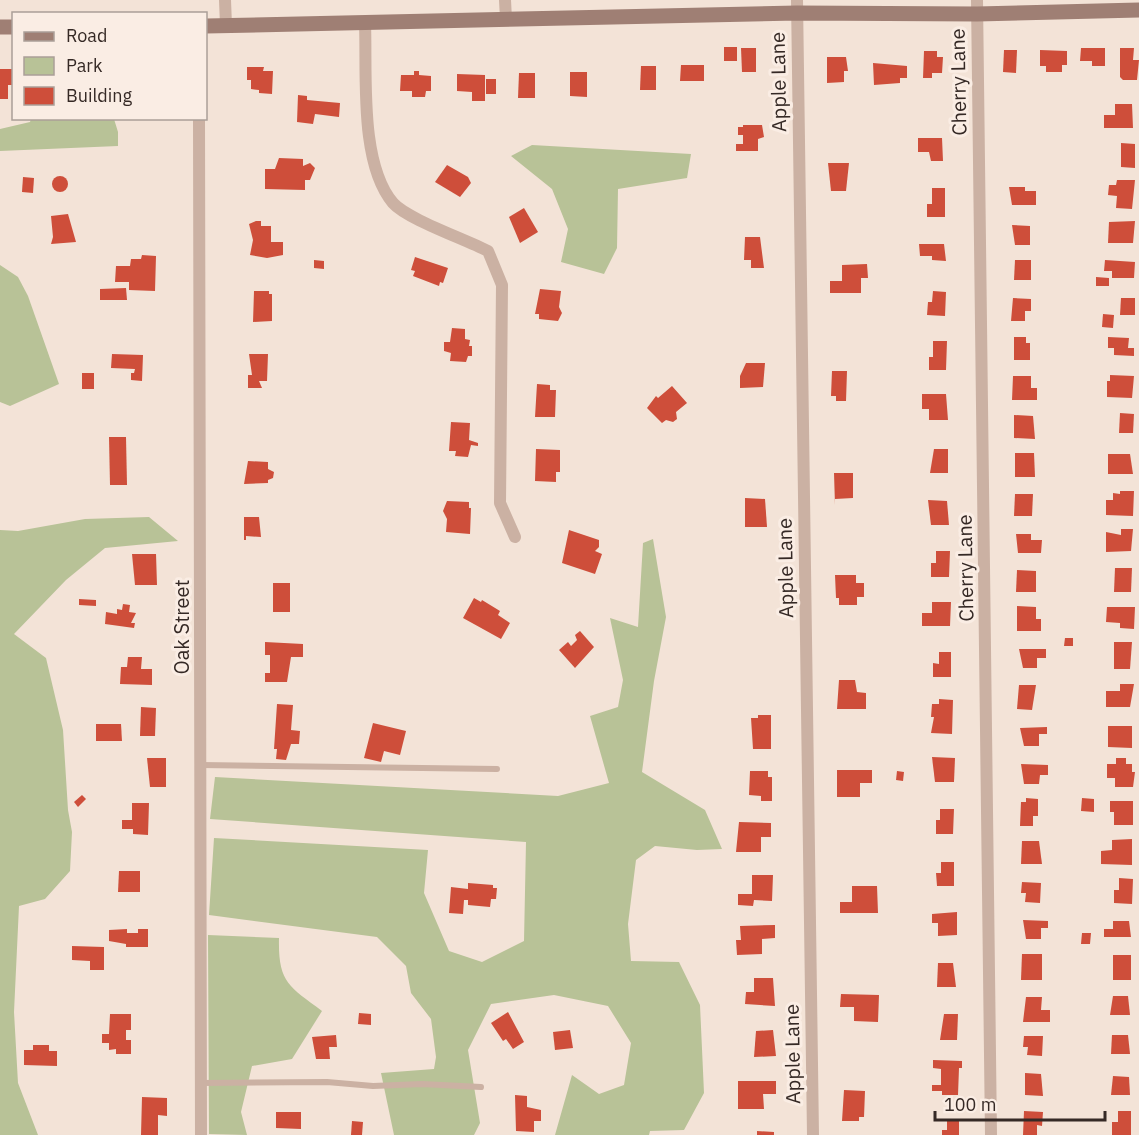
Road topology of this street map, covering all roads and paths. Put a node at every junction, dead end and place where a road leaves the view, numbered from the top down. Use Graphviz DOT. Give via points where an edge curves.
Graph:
graph roads {
  1 [pos="225,0"];
  2 [pos="506,0"];
  3 [pos="797,7"];
  4 [pos="977,7"];
  5 [pos="1139,10"];
  6 [pos="506,19"];
  7 [pos="364,22"];
  8 [pos="225,24"];
  9 [pos="207,26"];
  10 [pos="200,120"];
  11 [pos="515,537"];
  12 [pos="201,765"];
  13 [pos="497,769"];
  14 [pos="201,1083"];
  15 [pos="481,1087"];
  16 [pos="201,1135"];
  17 [pos="813,1135"];
  18 [pos="991,1135"];
  1 -- 8 [label="street"];
  2 -- 6 [label="street"];
  3 -- 4 [label="street"];
  3 -- 6 [label="street"];
  3 -- 17 [label="street, Apple Lane"];
  4 -- 5 [label="street"];
  4 -- 18 [label="street, Cherry Lane"];
  6 -- 7 [label="street"];
  7 -- 8 [label="street"];
  7 -- 11 [label="street" via="375,170 393,203 413,217 488,251 502,285 500,503"];
  8 -- 9 [label="street"];
  10 -- 12 [label="street, Oak Street"];
  12 -- 13 [label="lane"];
  12 -- 14 [label="street, Oak Street"];
  14 -- 15 [label="lane"];
  14 -- 16 [label="street, Oak Street"];
}
